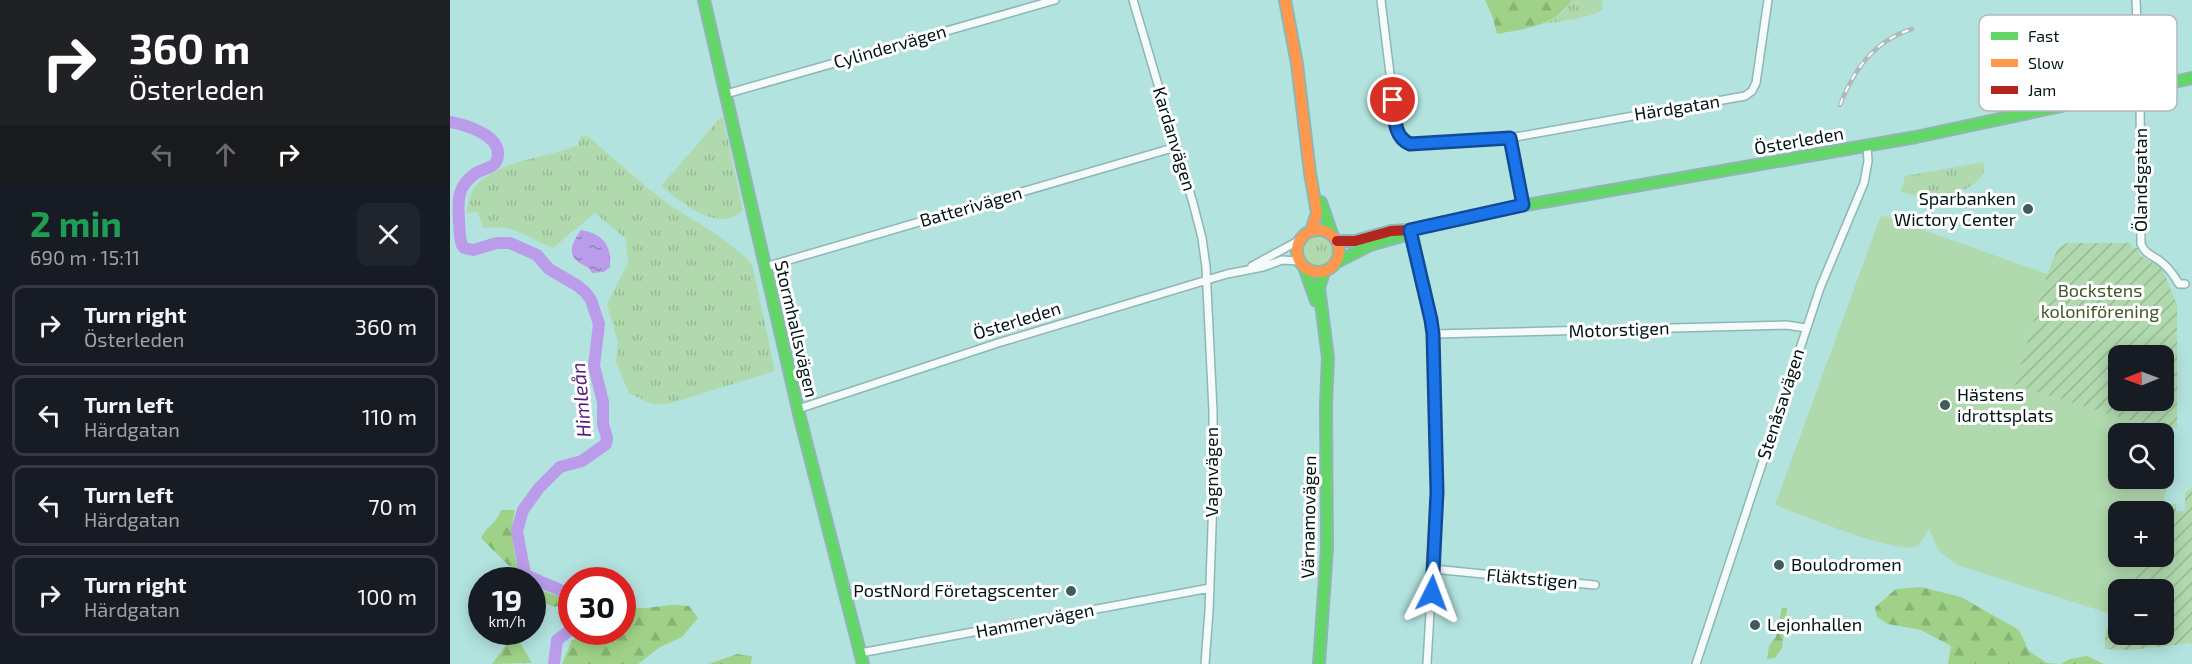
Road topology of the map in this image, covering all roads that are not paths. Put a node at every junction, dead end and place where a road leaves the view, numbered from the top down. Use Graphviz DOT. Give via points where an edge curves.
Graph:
graph roads {
  1 [pos="704,0"];
  2 [pos="1055,0"];
  3 [pos="1133,0"];
  4 [pos="1382,0"];
  5 [pos="1768,0"];
  6 [pos="2136,0"];
  7 [pos="1285,3"];
  8 [pos="2137,15"];
  9 [pos="2192,78"];
  10 [pos="2177,81"];
  11 [pos="726,94"];
  12 [pos="2040,111"];
  13 [pos="2140,111"];
  14 [pos="1510,138"];
  15 [pos="1307,141"];
  16 [pos="1867,146"];
  17 [pos="1176,147"];
  18 [pos="1523,205"];
  19 [pos="1410,230"];
  20 [pos="1311,231"];
  21 [pos="1334,238"];
  22 [pos="1300,240"];
  23 [pos="1337,262"];
  24 [pos="1302,264"];
  25 [pos="765,267"];
  26 [pos="1247,269"];
  27 [pos="1324,272"];
  28 [pos="1206,280"];
  29 [pos="2185,284"];
  30 [pos="1806,328"];
  31 [pos="1433,334"];
  32 [pos="1326,370"];
  33 [pos="798,410"];
  34 [pos="1433,569"];
  35 [pos="1594,585"];
  36 [pos="1210,588"];
  37 [pos="862,659"];
  38 [pos="1205,664"];
  39 [pos="1320,664"];
  40 [pos="1427,664"];
  41 [pos="1696,664"];
  1 -- 11 [label="main road, Stormhallsvägen"];
  2 -- 11 [label="street, Cylindervägen"];
  3 -- 17 [label="street, Kardanvägen"];
  4 -- 14 [label="street, Härdgatan" via="1400,138 1410,144"];
  5 -- 14 [label="street, Härdgatan" via="1756,83 1749,94"];
  6 -- 8 [label="street, Ölandsgatan"];
  7 -- 15 [label="main road"];
  9 -- 10 [label="main road, Österleden"];
  11 -- 25 [label="main road, Stormhallsvägen"];
  12 -- 16 [label="main road, Österleden"];
  13 -- 29 [label="street, Ölandsgatan" via="2141,244 2145,252 2172,272 2179,284"];
  14 -- 18 [label="street"];
  15 -- 20 [label="main road" via="1317,213"];
  15 -- 21 [label="main road"];
  16 -- 18 [label="main road, Österleden"];
  16 -- 30 [label="street, Stenåsavägen" via="1864,183"];
  17 -- 25 [label="street, Batterivägen"];
  17 -- 28 [label="street, Kardanvägen" via="1202,238"];
  18 -- 19 [label="main road, Österleden"];
  19 -- 21 [label="main road, Österleden" via="1398,229 1347,243"];
  19 -- 23 [label="main road, Österleden"];
  19 -- 31 [label="street"];
  20 -- 21 [label="main road" via="1322,230"];
  20 -- 22 [label="main road"];
  21 -- 23 [label="main road" via="1340,251"];
  22 -- 24 [label="main road, Värnamovägen" via="1297,250"];
  22 -- 26 [label="street, Österleden"];
  23 -- 27 [label="main road"];
  24 -- 26 [label="street, Österleden" via="1282,260"];
  24 -- 27 [label="main road" via="1314,272"];
  24 -- 32 [label="main road, Värnamovägen" via="1319,314"];
  25 -- 33 [label="main road, Stormhallsvägen"];
  26 -- 28 [label="street, Österleden"];
  27 -- 32 [label="main road, Värnamovägen" via="1319,288 1328,358"];
  28 -- 33 [label="street, Österleden" via="998,343"];
  28 -- 36 [label="street, Vagnvägen" via="1213,411"];
  30 -- 31 [label="street, Motorstigen" via="1786,325"];
  30 -- 41 [label="street, Stenåsavägen"];
  31 -- 34 [label="street" via="1437,492"];
  32 -- 39 [label="main road, Värnamovägen" via="1327,548"];
  33 -- 37 [label="main road, Stormhallsvägen"];
  34 -- 35 [label="street, Fläktstigen"];
  34 -- 40 [label="street"];
  36 -- 37 [label="street, Hammervägen"];
  36 -- 38 [label="street, Vagnvägen"];
}
